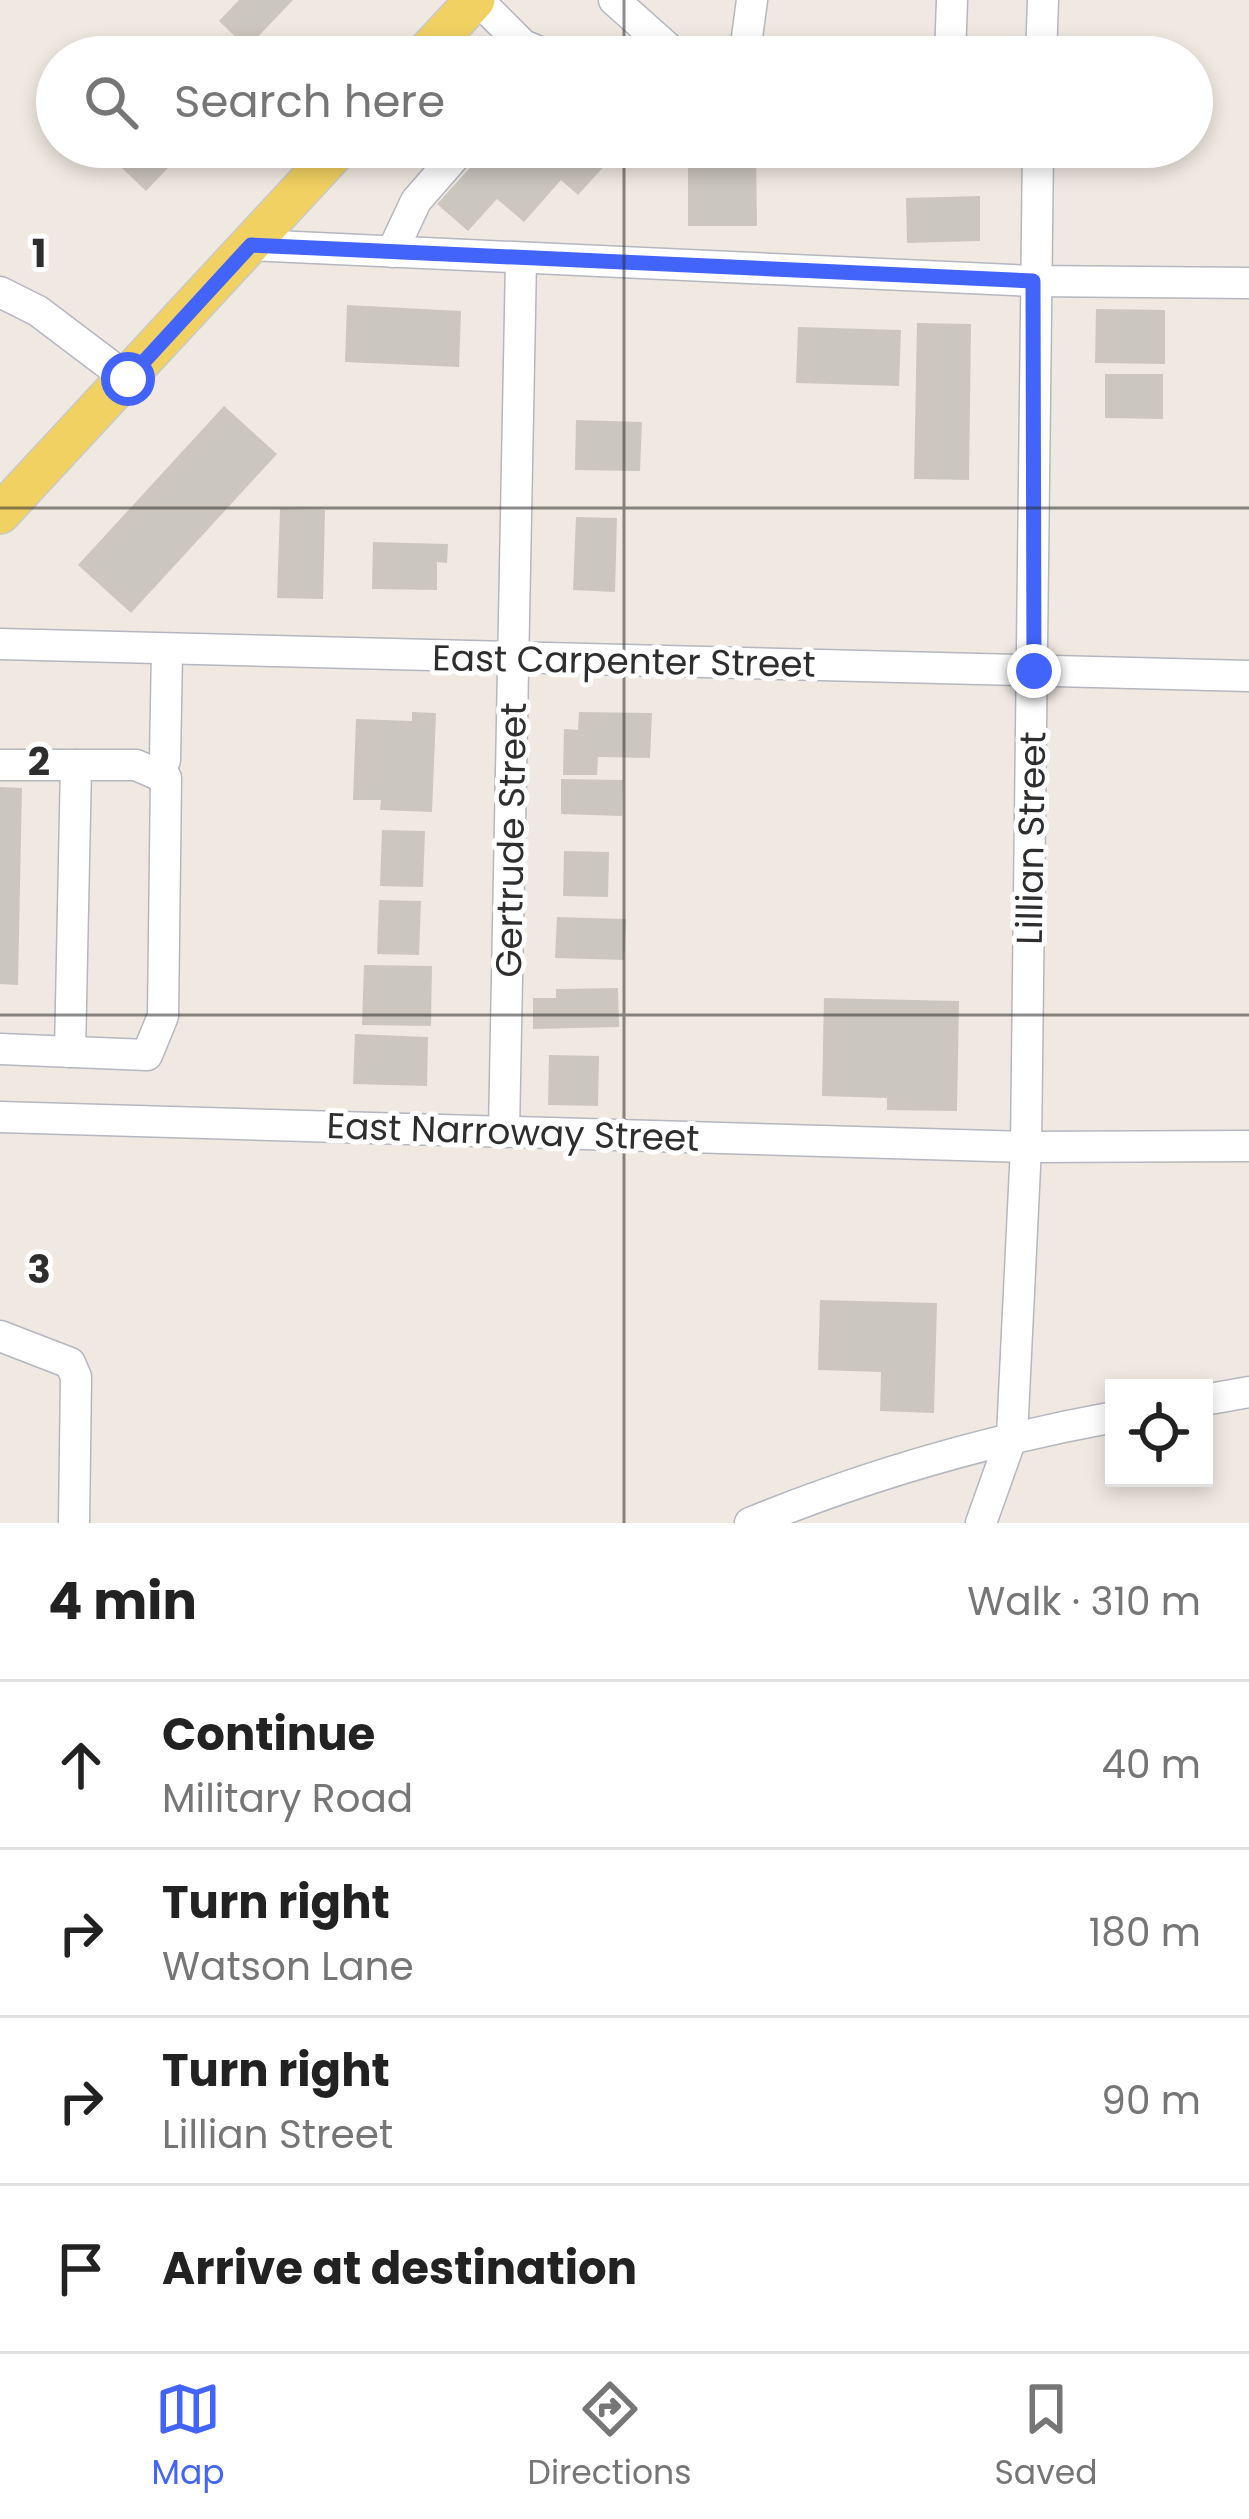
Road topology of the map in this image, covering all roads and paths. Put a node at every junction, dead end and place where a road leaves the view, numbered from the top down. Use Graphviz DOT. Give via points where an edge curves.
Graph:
graph roads {
  1 [pos="477,0"];
  2 [pos="614,0"];
  3 [pos="752,0"];
  4 [pos="952,0"];
  5 [pos="1043,0"];
  6 [pos="442,36"];
  7 [pos="514,36"];
  8 [pos="654,36"];
  9 [pos="747,36"];
  10 [pos="951,36"];
  11 [pos="1042,36"];
  12 [pos="321,168"];
  13 [pos="445,168"];
  14 [pos="1037,168"];
  15 [pos="251,245"];
  16 [pos="392,252"];
  17 [pos="521,260"];
  18 [pos="1033,281"];
  19 [pos="1249,283"];
  20 [pos="5,302"];
  21 [pos="128,379"];
  22 [pos="0,514"];
  23 [pos="0,644"];
  24 [pos="167,650"];
  25 [pos="515,658"];
  26 [pos="1034,671"];
  27 [pos="1249,676"];
  28 [pos="0,765"];
  29 [pos="76,765"];
  30 [pos="159,775"];
  31 [pos="0,1049"];
  32 [pos="70,1052"];
  33 [pos="0,1117"];
  34 [pos="504,1132"];
  35 [pos="1249,1146"];
  36 [pos="1026,1147"];
  37 [pos="0,1336"];
  38 [pos="1249,1392"];
  39 [pos="1213,1398"];
  40 [pos="1105,1419"];
  41 [pos="1012,1436"];
  42 [pos="74,1523"];
  43 [pos="750,1523"];
  44 [pos="980,1523"];
  1 -- 6 [label="main road"];
  1 -- 7 [label="street"];
  2 -- 8 [label="street"];
  3 -- 9 [label="street"];
  4 -- 10 [label="street"];
  5 -- 11 [label="street"];
  12 -- 15 [label="main road"];
  13 -- 16 [label="street" via="416,201"];
  14 -- 18 [label="street, Lillian Street"];
  15 -- 16 [label="street"];
  15 -- 21 [label="main road"];
  16 -- 17 [label="street"];
  17 -- 18 [label="street"];
  17 -- 25 [label="street, Gertrude Street"];
  18 -- 19 [label="street"];
  18 -- 26 [label="street, Lillian Street"];
  20 -- 21 [label="street" via="38,311"];
  21 -- 22 [label="main road"];
  23 -- 24 [label="street, East Carpenter Street"];
  24 -- 25 [label="street, East Carpenter Street"];
  24 -- 30 [label="street"];
  25 -- 26 [label="street, East Carpenter Street"];
  25 -- 34 [label="street, Gertrude Street"];
  26 -- 27 [label="street, East Carpenter Street"];
  26 -- 36 [label="street, Lillian Street"];
  28 -- 29 [label="street"];
  29 -- 30 [label="street" via="136,765"];
  29 -- 32 [label="street"];
  30 -- 32 [label="street" via="166,778 163,1016 147,1055"];
  31 -- 32 [label="street"];
  33 -- 34 [label="street, East Narroway Street"];
  34 -- 36 [label="street, East Narroway Street"];
  35 -- 36 [label="street, East Narroway Street"];
  36 -- 41 [label="street, Lillian Street"];
  37 -- 42 [label="street" via="70,1363 76,1377"];
  38 -- 39 [label="street"];
  40 -- 41 [label="street"];
  41 -- 43 [label="street"];
  41 -- 44 [label="street, Lillian Street"];
}
